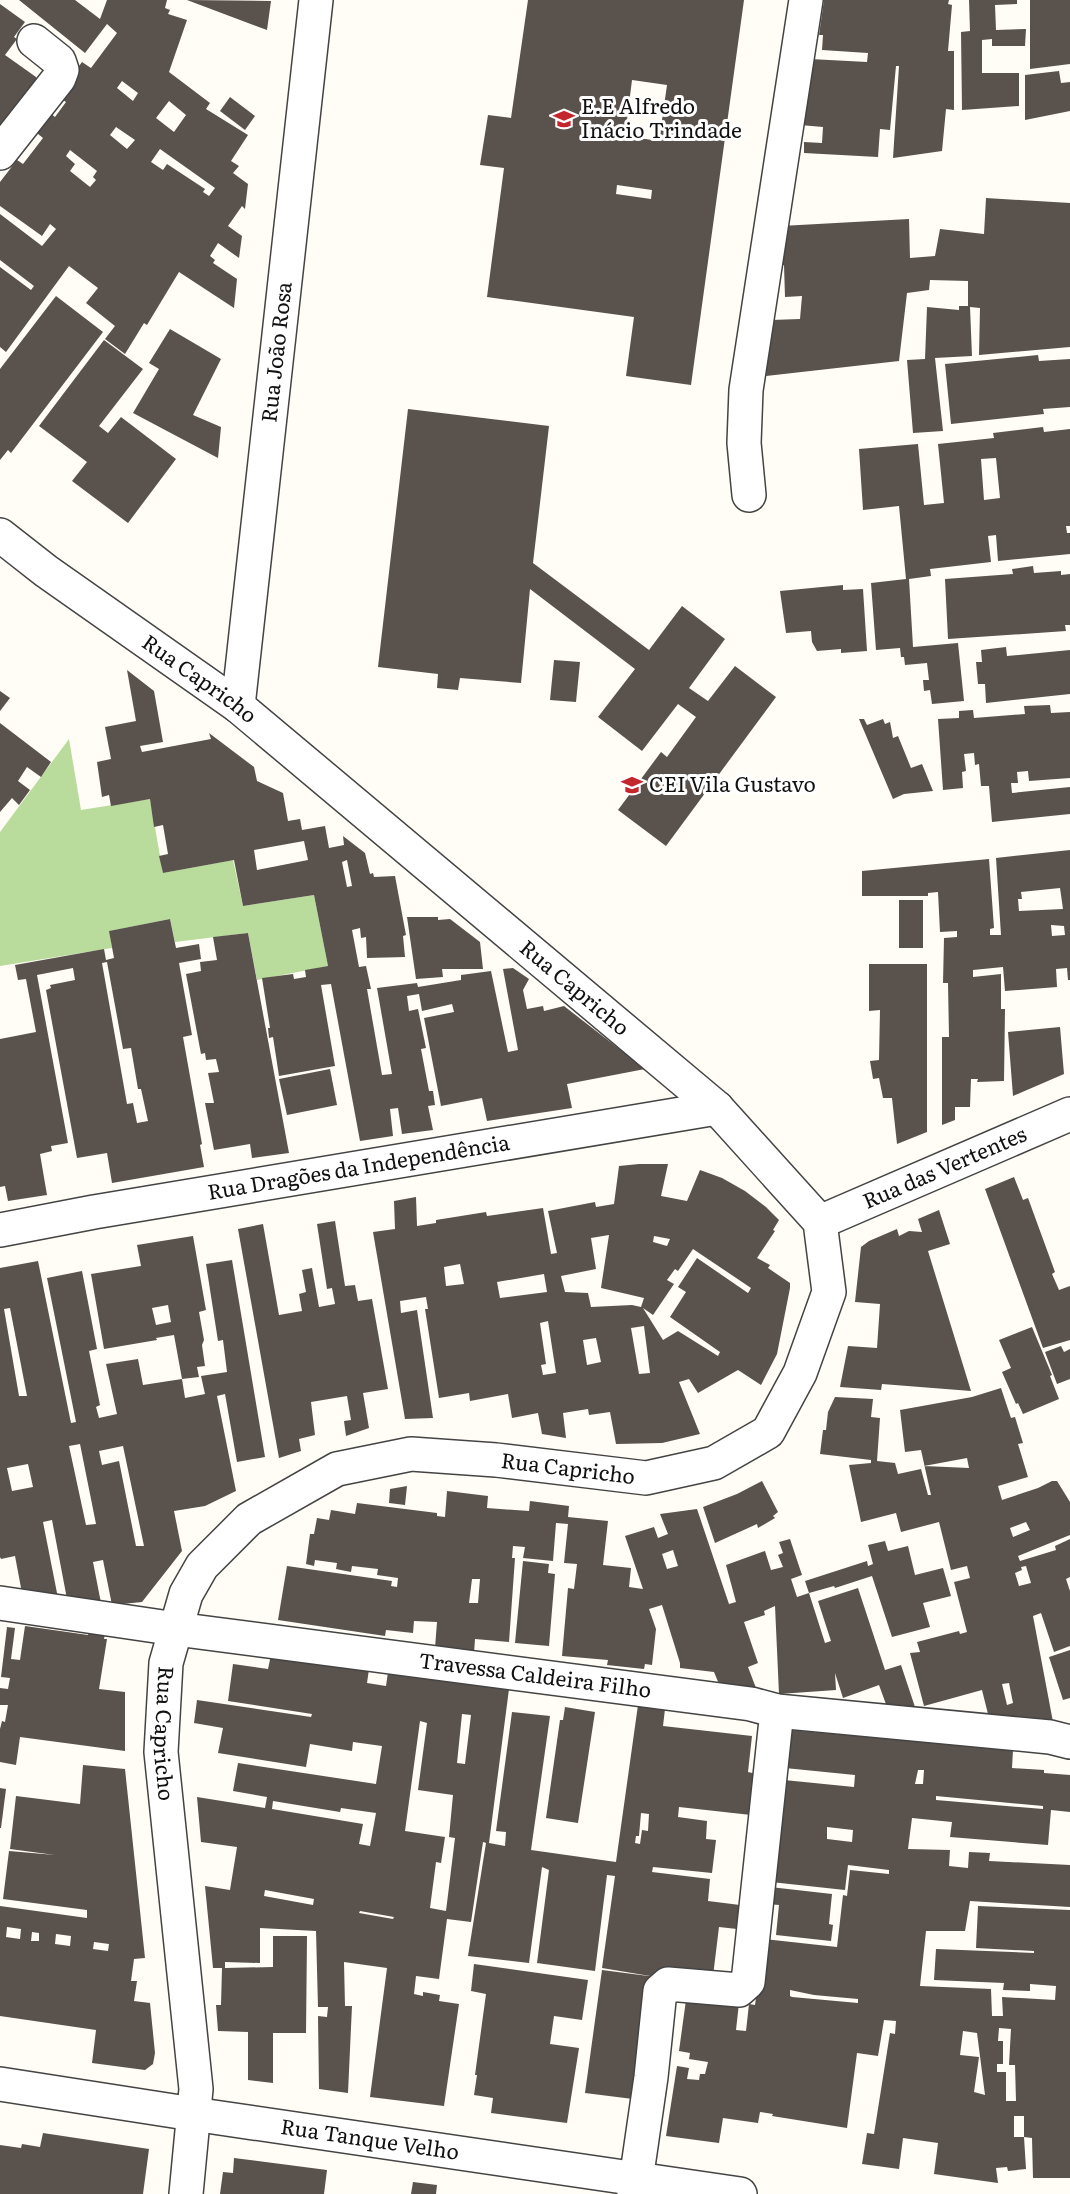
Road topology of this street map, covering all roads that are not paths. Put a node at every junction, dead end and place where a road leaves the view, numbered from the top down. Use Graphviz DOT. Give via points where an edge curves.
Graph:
graph roads {
  1 [pos="316,0"];
  2 [pos="806,0"];
  3 [pos="34,41"];
  4 [pos="0,153"];
  5 [pos="749,495"];
  6 [pos="0,535"];
  7 [pos="238,706"];
  8 [pos="717,1108"];
  9 [pos="1070,1114"];
  10 [pos="820,1222"];
  11 [pos="0,1230"];
  12 [pos="0,1603"];
  13 [pos="176,1629"];
  14 [pos="777,1711"];
  15 [pos="1070,1742"];
  16 [pos="0,2084"];
  17 [pos="193,2114"];
  18 [pos="635,2187"];
  19 [pos="186,2194"];
  20 [pos="740,2194"];
  1 -- 7 [label="street, Rua João Rosa"];
  2 -- 5 [label="street" via="746,390 744,442"];
  3 -- 4 [label="street" via="59,61 62,70"];
  6 -- 7 [label="street, Rua Capricho"];
  7 -- 8 [label="street, Rua Capricho"];
  8 -- 10 [label="street, Rua Capricho"];
  8 -- 11 [label="street, Rua Dragões da Independência"];
  9 -- 10 [label="street, Rua das Vertentes"];
  10 -- 13 [label="street, Rua Capricho" via="828,1292 800,1373 768,1431 714,1463 646,1478 411,1454 337,1469 249,1519 202,1566 186,1594"];
  12 -- 13 [label="street, Travessa Caldeira Filho"];
  13 -- 14 [label="street, Travessa Caldeira Filho" via="739,1702"];
  13 -- 17 [label="street, Rua Capricho" via="166,1663 161,1752 196,2089"];
  14 -- 15 [label="street, Travessa Caldeira Filho"];
  14 -- 18 [label="street" via="748,1982 739,1990 668,1984 660,1991"];
  16 -- 17 [label="street, Rua Tanque Velho"];
  17 -- 18 [label="street, Rua Tanque Velho"];
  17 -- 19 [label="street, Rua Capricho"];
  18 -- 20 [label="street, Rua Tanque Velho"];
}
